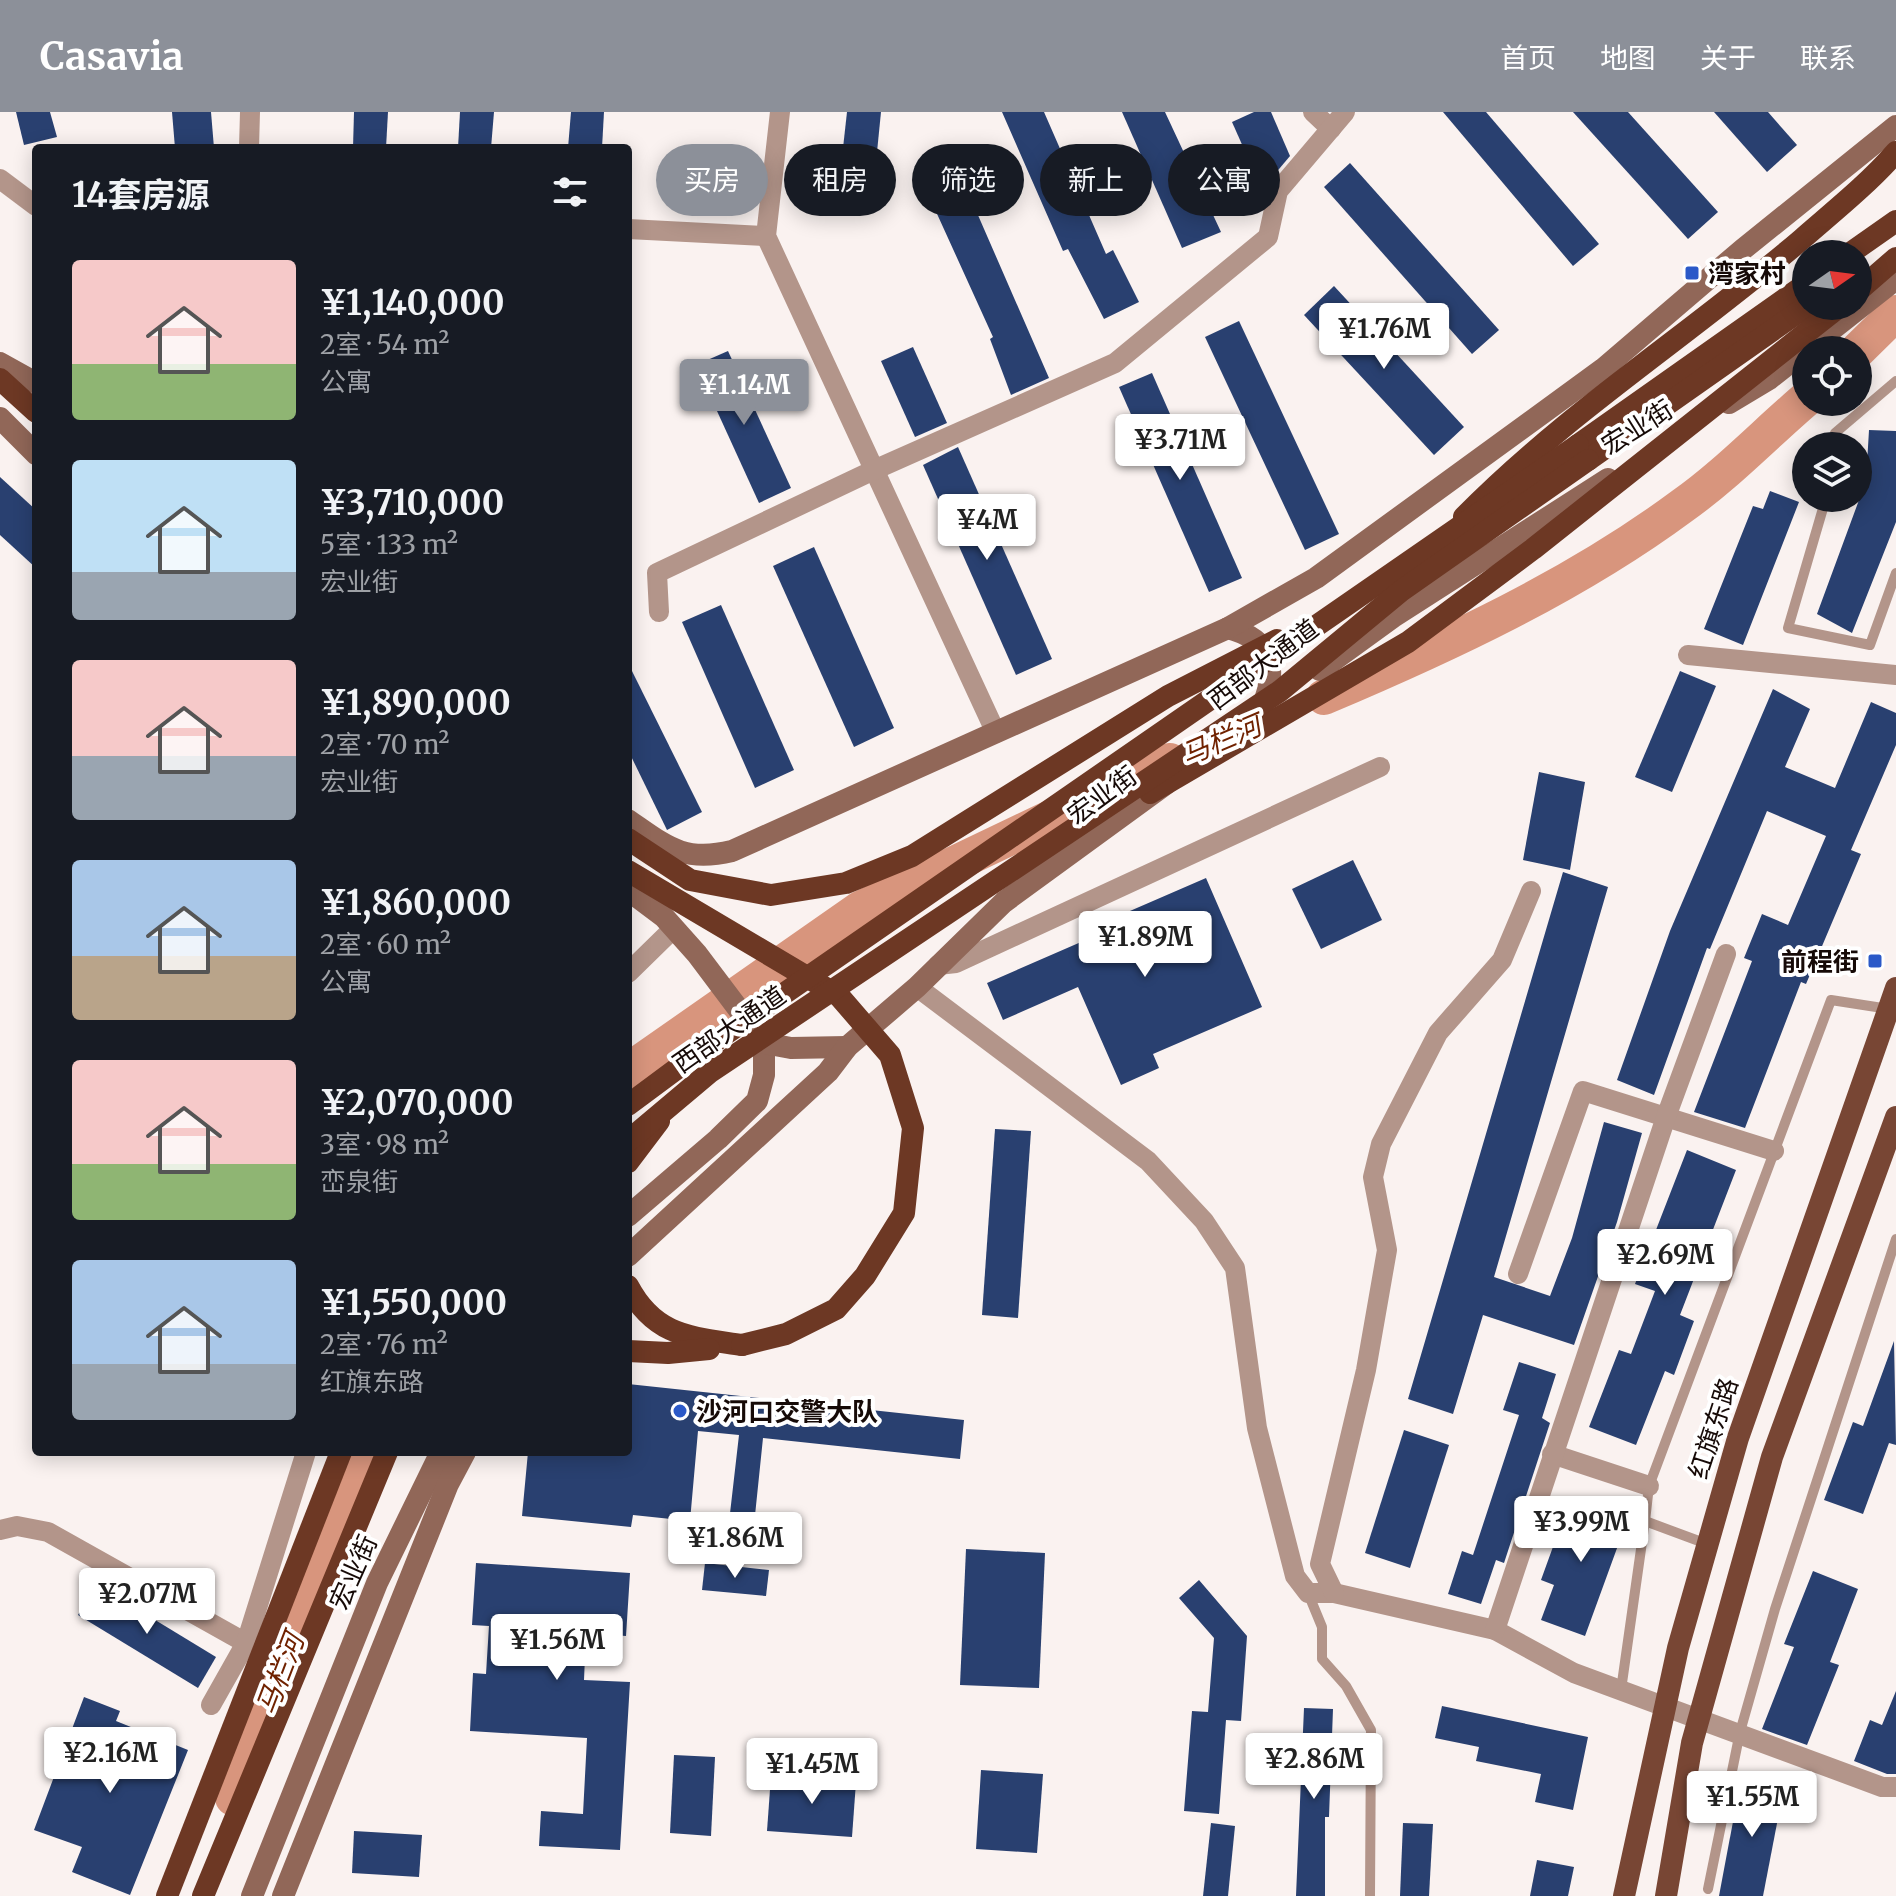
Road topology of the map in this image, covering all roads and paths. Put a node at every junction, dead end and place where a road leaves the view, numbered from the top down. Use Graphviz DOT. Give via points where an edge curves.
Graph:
graph roads {
  1 [pos="250,112"];
  2 [pos="780,112"];
  3 [pos="1313,112"];
  4 [pos="1345,112"];
  5 [pos="1896,126"];
  6 [pos="1331,129"];
  7 [pos="249,144"];
  8 [pos="1896,152"];
  9 [pos="0,179"];
  10 [pos="32,203"];
  11 [pos="1896,221"];
  12 [pos="632,229"];
  13 [pos="766,236"];
  14 [pos="1869,240"];
  15 [pos="1896,244"];
  16 [pos="1896,259"];
  17 [pos="1872,260"];
  18 [pos="1878,287"];
  19 [pos="1792,294"];
  20 [pos="1792,317"];
  21 [pos="1822,320"];
  22 [pos="0,363"];
  23 [pos="0,379"];
  24 [pos="32,381"];
  25 [pos="1896,381"];
  26 [pos="0,390"];
  27 [pos="32,408"];
  28 [pos="32,416"];
  29 [pos="0,418"];
  30 [pos="1836,432"];
  31 [pos="32,450"];
  32 [pos="874,470"];
  33 [pos="1822,512"];
  34 [pos="1439,542"];
  35 [pos="1896,573"];
  36 [pos="1360,598"];
  37 [pos="659,612"];
  38 [pos="1228,628"];
  39 [pos="1688,655"];
  40 [pos="1896,675"];
  41 [pos="1259,715"];
  42 [pos="996,733"];
  43 [pos="1380,767"];
  44 [pos="632,823"];
  45 [pos="632,842"];
  46 [pos="1056,842"];
  47 [pos="732,851"];
  48 [pos="632,873"];
  49 [pos="1531,891"];
  50 [pos="632,893"];
  51 [pos="674,928"];
  52 [pos="1726,954"];
  53 [pos="938,965"];
  54 [pos="632,969"];
  55 [pos="917,987"];
  56 [pos="1892,998"];
  57 [pos="764,1043"];
  58 [pos="847,1047"];
  59 [pos="691,1088"];
  60 [pos="632,1102"];
  61 [pos="1666,1117"];
  62 [pos="1896,1118"];
  63 [pos="632,1138"];
  64 [pos="1774,1151"];
  65 [pos="632,1157"];
  66 [pos="632,1213"];
  67 [pos="1896,1239"];
  68 [pos="632,1252"];
  69 [pos="1518,1274"];
  70 [pos="632,1292"];
  71 [pos="742,1345"];
  72 [pos="632,1351"];
  73 [pos="1552,1454"];
  74 [pos="305,1456"];
  75 [pos="339,1456"];
  76 [pos="387,1456"];
  77 [pos="439,1456"];
  78 [pos="463,1456"];
  79 [pos="1649,1486"];
  80 [pos="1645,1521"];
  81 [pos="0,1530"];
  82 [pos="1707,1544"];
  83 [pos="1308,1593"];
  84 [pos="1334,1593"];
  85 [pos="1495,1630"];
  86 [pos="246,1643"];
  87 [pos="1621,1690"];
  88 [pos="211,1705"];
  89 [pos="1664,1708"];
  90 [pos="1700,1719"];
  91 [pos="1740,1732"];
  92 [pos="1896,1787"];
  93 [pos="1708,1889"];
  94 [pos="167,1896"];
  95 [pos="203,1896"];
  96 [pos="252,1896"];
  97 [pos="283,1896"];
  98 [pos="1370,1896"];
  99 [pos="1624,1896"];
  100 [pos="1666,1896"];
  1 -- 7 [label="street"];
  2 -- 13 [label="street"];
  3 -- 6 [label="street"];
  4 -- 6 [label="street"];
  5 -- 38 [label="main road" via="1603,369 1316,578"];
  6 -- 32 [label="street" via="1278,191 1268,237 1115,363"];
  8 -- 34 [label="highway, bridge" via="1733,298 1512,468"];
  9 -- 10 [label="street"];
  11 -- 14 [label="highway"];
  12 -- 13 [label="street"];
  13 -- 32 [label="street"];
  15 -- 17 [label="highway"];
  16 -- 18 [label="highway"];
  18 -- 41 [label="main road, 宏业街" via="1769,379 1393,617"];
  19 -- 34 [label="highway, 西部大通道, bridge"];
  20 -- 46 [label="highway, 西部大通道, bridge" via="1401,591 1280,691"];
  21 -- 46 [label="highway, bridge" via="1408,642 1199,768"];
  22 -- 24 [label="main road"];
  23 -- 27 [label="highway"];
  25 -- 30 [label="lane"];
  26 -- 28 [label="highway"];
  29 -- 31 [label="main road"];
  32 -- 37 [label="street" via="657,573"];
  32 -- 42 [label="street"];
  33 -- 35 [label="lane" via="1788,628 1870,645"];
  34 -- 36 [label="highway, 西部大通道, bridge"];
  36 -- 45 [label="highway, bridge" via="1168,696 912,856 846,883 771,895 690,880"];
  36 -- 60 [label="highway, 西部大通道, bridge"];
  38 -- 41 [label="main road" via="1245,633 1267,654 1271,687"];
  38 -- 42 [label="main road"];
  39 -- 40 [label="street"];
  41 -- 53 [label="main road, 宏业街, bridge" via="1004,902"];
  42 -- 47 [label="main road"];
  43 -- 53 [label="street" via="956,963"];
  44 -- 47 [label="main road" via="676,853 707,857"];
  46 -- 59 [label="highway, 西部大通道, bridge"];
  47 -- 51 [label="main road"];
  48 -- 71 [label="highway, bridge" via="839,996 890,1055 913,1128 904,1213 865,1276 836,1309 786,1334"];
  49 -- 84 [label="street" via="1502,960 1438,1033 1381,1144 1373,1177 1387,1250 1366,1370 1320,1564"];
  50 -- 51 [label="main road"];
  51 -- 54 [label="street"];
  51 -- 57 [label="main road"];
  52 -- 61 [label="street"];
  53 -- 55 [label="main road, 宏业街"];
  55 -- 58 [label="main road, 宏业街"];
  55 -- 83 [label="street" via="1148,1161 1204,1221 1235,1268 1257,1428 1295,1576"];
  56 -- 64 [label="lane" via="1831,1000"];
  56 -- 82 [label="main road, 红旗东路" via="1738,1438"];
  57 -- 58 [label="main road"];
  57 -- 66 [label="main road" via="757,1101"];
  58 -- 68 [label="main road, 宏业街" via="828,1072"];
  59 -- 63 [label="highway, 西部大通道, bridge"];
  59 -- 65 [label="highway, bridge"];
  61 -- 64 [label="street"];
  61 -- 69 [label="street" via="1583,1091"];
  61 -- 73 [label="street"];
  62 -- 90 [label="main road" via="1772,1457"];
  64 -- 79 [label="lane"];
  67 -- 91 [label="lane"];
  70 -- 71 [label="highway" via="645,1310 678,1335"];
  71 -- 72 [label="highway"];
  73 -- 79 [label="street"];
  73 -- 85 [label="street"];
  74 -- 86 [label="street"];
  75 -- 94 [label="highway"];
  76 -- 95 [label="highway"];
  77 -- 96 [label="main road, 宏业街" via="377,1583"];
  78 -- 97 [label="main road, 宏业街"];
  79 -- 80 [label="lane"];
  80 -- 82 [label="lane"];
  80 -- 87 [label="lane"];
  81 -- 86 [label="street" via="17,1526 48,1532"];
  82 -- 89 [label="main road, 红旗东路"];
  83 -- 84 [label="street"];
  83 -- 98 [label="lane" via="1322,1627 1322,1659 1346,1686 1371,1730"];
  84 -- 85 [label="street"];
  85 -- 87 [label="street" via="1574,1673"];
  86 -- 88 [label="street"];
  87 -- 89 [label="street"];
  89 -- 90 [label="street"];
  89 -- 99 [label="main road, 红旗东路"];
  90 -- 91 [label="street"];
  90 -- 100 [label="main road"];
  91 -- 92 [label="street" via="1882,1787"];
  91 -- 93 [label="lane"];
}
